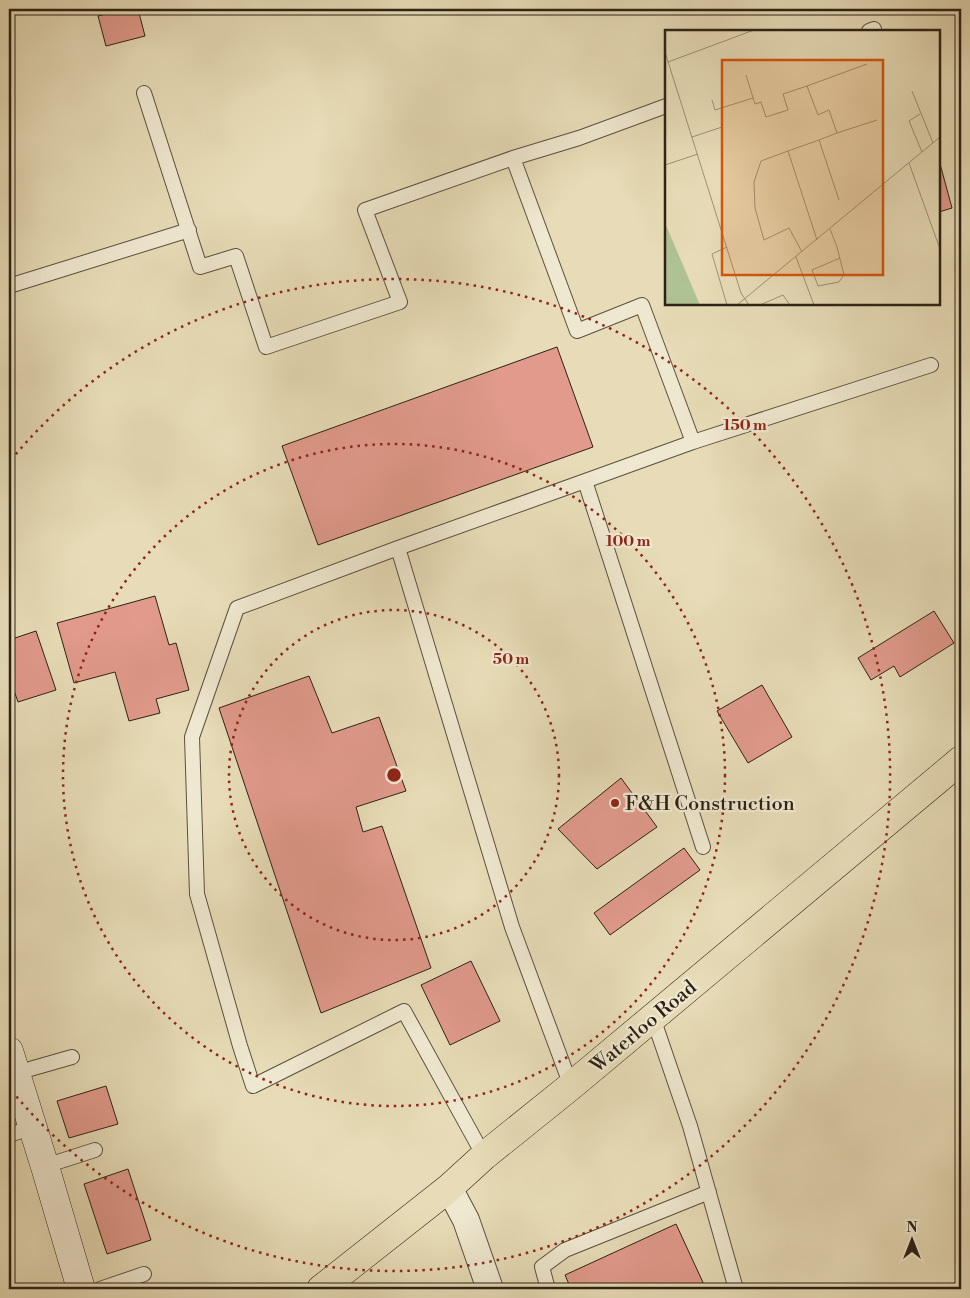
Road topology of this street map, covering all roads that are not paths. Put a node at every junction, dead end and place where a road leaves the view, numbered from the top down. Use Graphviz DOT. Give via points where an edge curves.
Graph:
graph roads {
  1 [pos="144,93"];
  2 [pos="665,106"];
  3 [pos="513,158"];
  4 [pos="189,230"];
  5 [pos="9,286"];
  6 [pos="931,365"];
  7 [pos="693,442"];
  8 [pos="586,481"];
  9 [pos="398,548"];
  10 [pos="961,760"];
  11 [pos="703,847"];
  12 [pos="653,1018"];
  13 [pos="72,1057"];
  14 [pos="12,1062"];
  15 [pos="571,1086"];
  16 [pos="21,1131"];
  17 [pos="94,1150"];
  18 [pos="484,1156"];
  19 [pos="45,1166"];
  20 [pos="449,1188"];
  21 [pos="709,1192"];
  22 [pos="144,1274"];
  23 [pos="81,1289"];
  24 [pos="100,1289"];
  25 [pos="321,1289"];
  26 [pos="490,1289"];
  27 [pos="548,1289"];
  28 [pos="736,1289"];
  1 -- 4 [label="lane"];
  2 -- 3 [label="lane"];
  3 -- 4 [label="lane" via="365,210 400,302 266,347 236,256 200,267"];
  3 -- 7 [label="lane" via="577,331 642,305"];
  4 -- 5 [label="lane"];
  6 -- 7 [label="lane"];
  7 -- 8 [label="lane"];
  8 -- 9 [label="lane"];
  8 -- 11 [label="lane"];
  9 -- 15 [label="lane" via="512,927"];
  9 -- 18 [label="lane" via="237,608 192,737 197,894 253,1086 404,1011"];
  10 -- 12 [label="main road, Waterloo Road"];
  12 -- 15 [label="main road, Waterloo Road"];
  12 -- 21 [label="lane"];
  13 -- 14 [label="lane"];
  14 -- 16 [label="street"];
  15 -- 18 [label="main road, Waterloo Road"];
  16 -- 19 [label="street"];
  17 -- 19 [label="lane"];
  18 -- 20 [label="main road, Waterloo Road"];
  19 -- 23 [label="street"];
  20 -- 25 [label="main road, Waterloo Road"];
  20 -- 26 [label="street" via="466,1220"];
  21 -- 27 [label="lane" via="565,1250 542,1266"];
  21 -- 28 [label="lane"];
  22 -- 24 [label="lane"];
}
